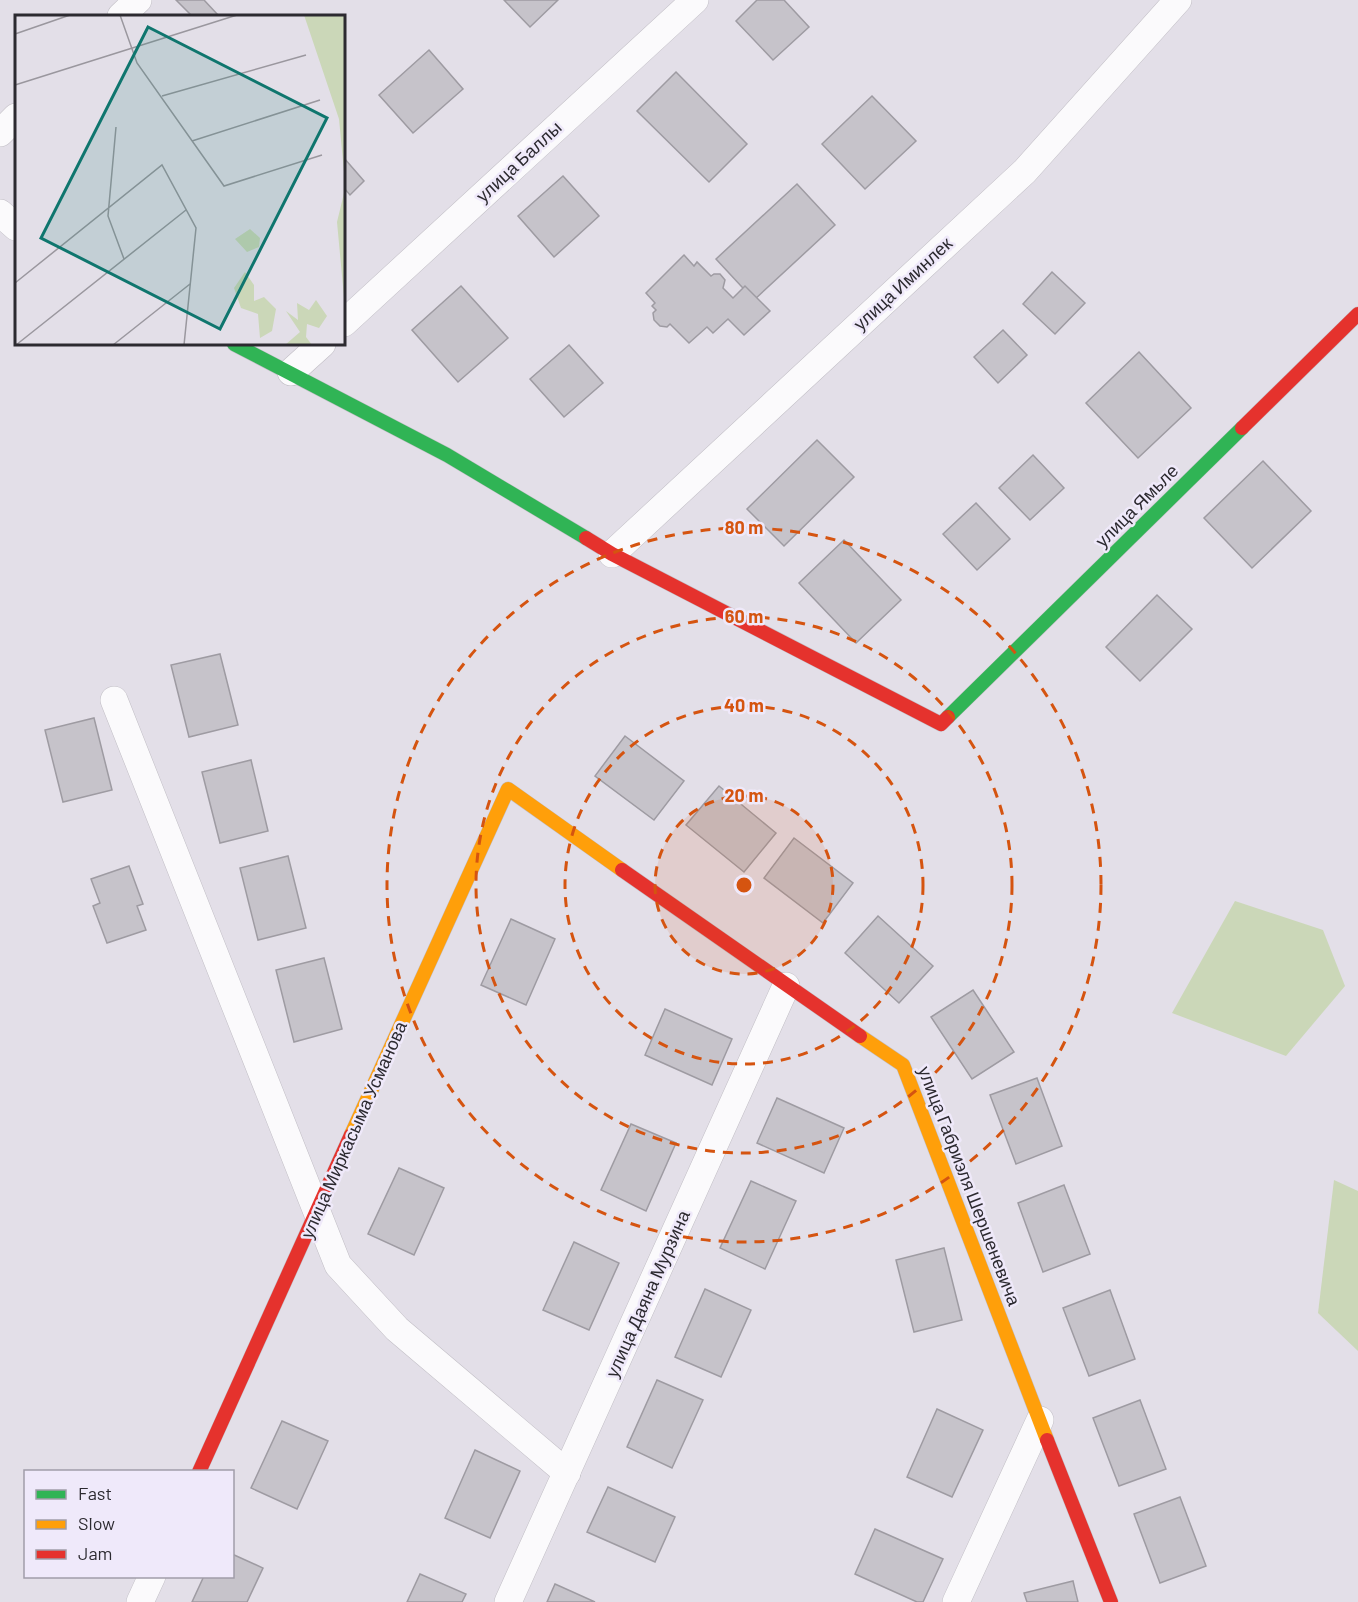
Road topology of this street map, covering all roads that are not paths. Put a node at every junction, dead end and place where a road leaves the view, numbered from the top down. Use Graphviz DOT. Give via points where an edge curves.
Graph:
graph roads {
  1 [pos="138,0"];
  2 [pos="695,0"];
  3 [pos="1178,0"];
  4 [pos="122,15"];
  5 [pos="15,118"];
  6 [pos="0,133"];
  7 [pos="0,213"];
  8 [pos="15,226"];
  9 [pos="1358,314"];
  10 [pos="345,322"];
  11 [pos="236,345"];
  12 [pos="320,345"];
  13 [pos="291,372"];
  14 [pos="612,554"];
  15 [pos="114,700"];
  16 [pos="508,789"];
  17 [pos="786,986"];
  18 [pos="316,1212"];
  19 [pos="1040,1420"];
  20 [pos="200,1470"];
  21 [pos="567,1473"];
  22 [pos="151,1578"];
  23 [pos="140,1602"];
  24 [pos="508,1602"];
  25 [pos="956,1602"];
  26 [pos="1111,1602"];
  1 -- 4 [label="street"];
  2 -- 10 [label="street, улица Баллы"];
  3 -- 14 [label="street, улица Иминлек" via="1025,171"];
  5 -- 6 [label="street"];
  7 -- 8 [label="street"];
  9 -- 14 [label="street, улица Ямьле" via="941,724"];
  11 -- 13 [label="street"];
  12 -- 13 [label="street"];
  13 -- 14 [label="street" via="447,454"];
  15 -- 18 [label="street"];
  16 -- 17 [label="street, улица Габриэля Шершеневича"];
  16 -- 18 [label="street, улица Миркасыма Усманова"];
  17 -- 19 [label="street, улица Габриэля Шершеневича" via="903,1065"];
  17 -- 21 [label="street, улица Даяна Мурзина"];
  18 -- 20 [label="street, улица Миркасыма Усманова"];
  18 -- 21 [label="street" via="338,1265 397,1329"];
  19 -- 25 [label="street"];
  19 -- 26 [label="street, улица Габриэля Шершеневича"];
  21 -- 24 [label="street, улица Даяна Мурзина"];
  22 -- 23 [label="street"];
}
